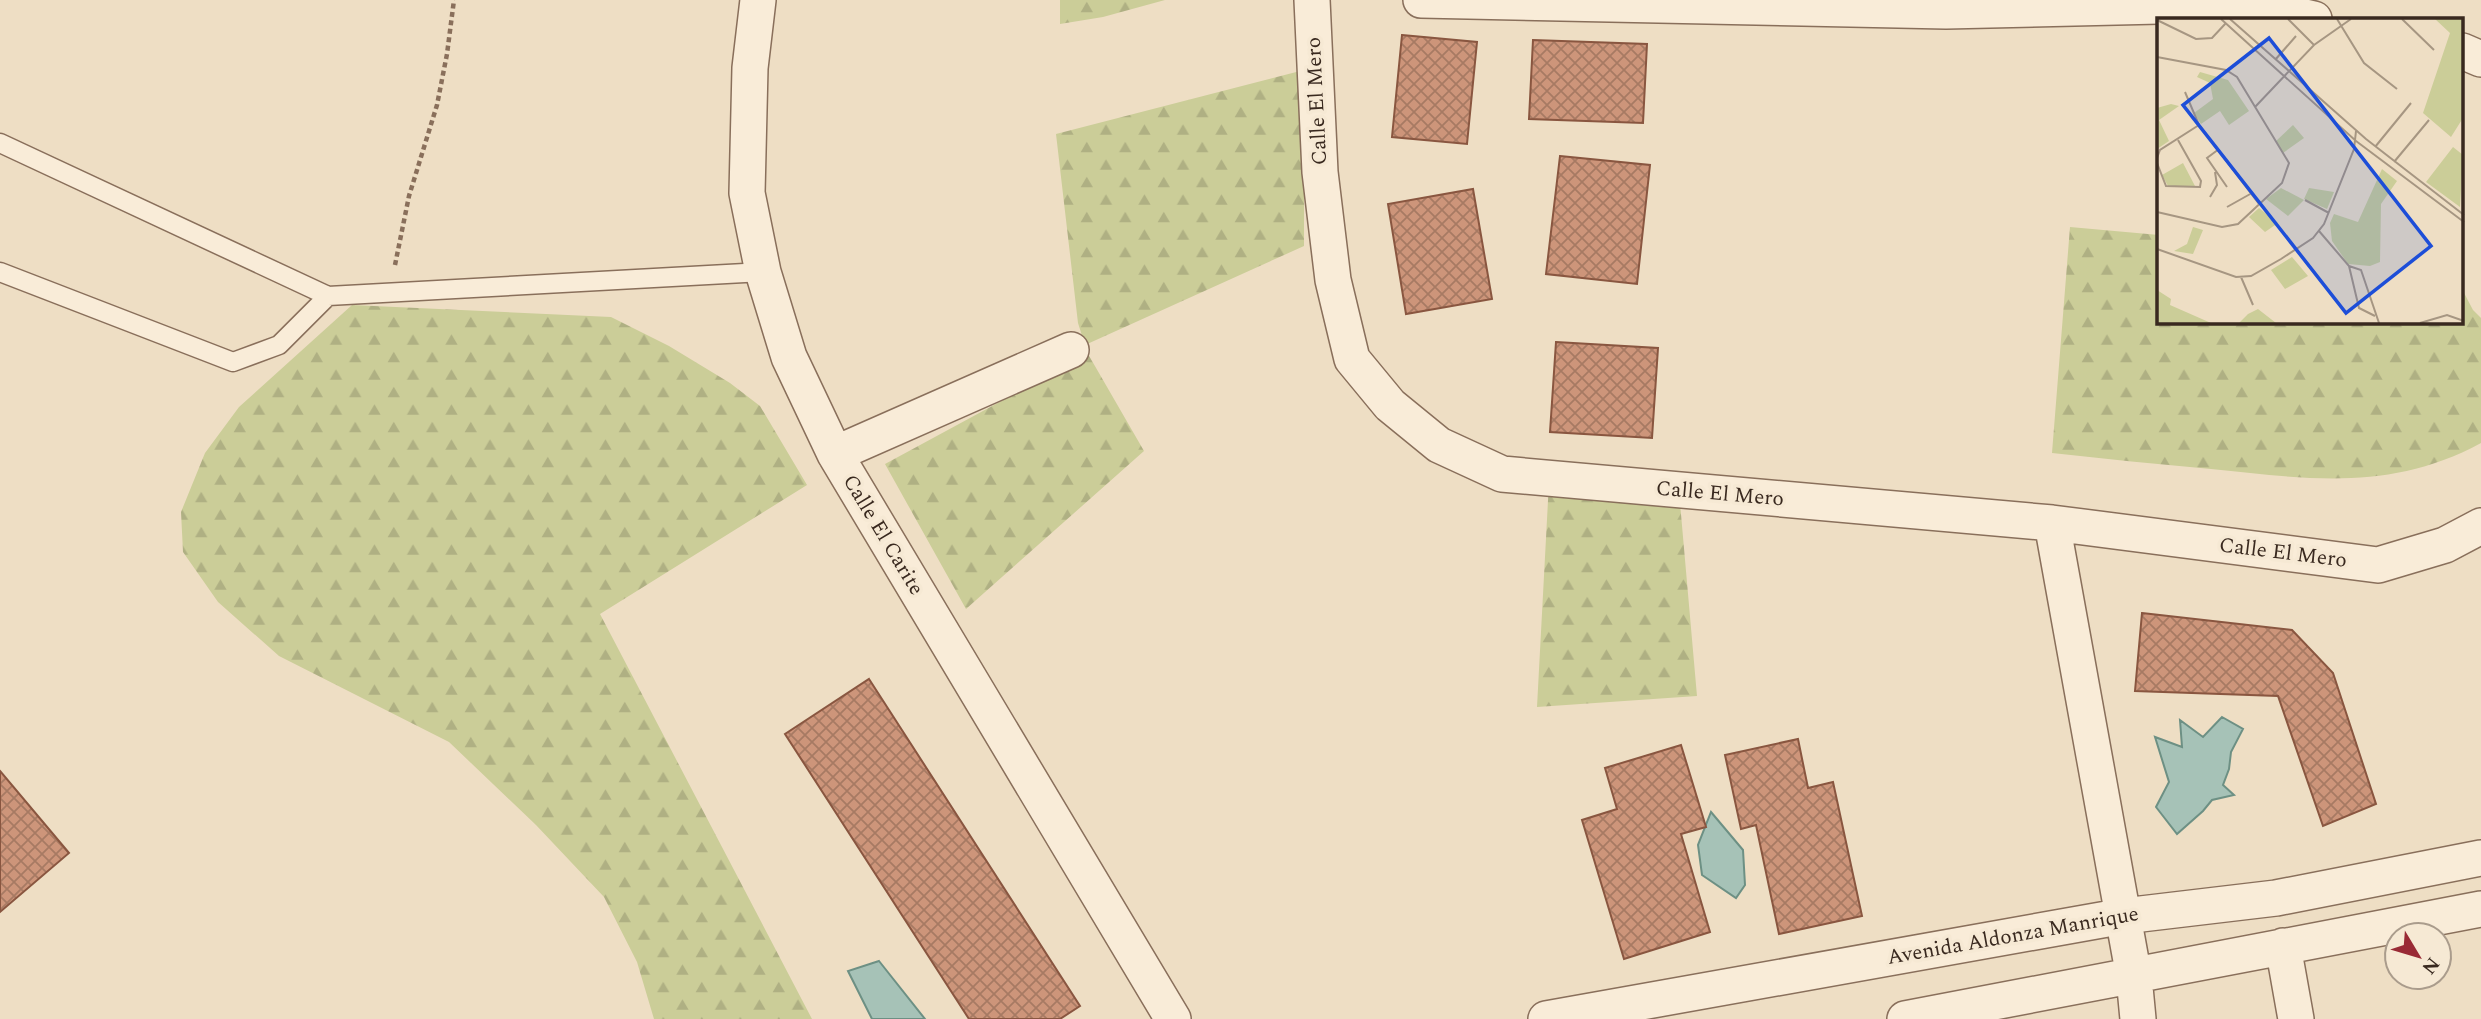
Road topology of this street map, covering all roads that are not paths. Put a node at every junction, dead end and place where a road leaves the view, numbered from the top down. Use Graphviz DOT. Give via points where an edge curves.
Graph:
graph roads {
  1 [pos="758,0"];
  2 [pos="1312,0"];
  3 [pos="1420,0"];
  4 [pos="1431,0"];
  5 [pos="2245,2"];
  6 [pos="1946,5"];
  7 [pos="2310,18"];
  8 [pos="2464,52"];
  9 [pos="2481,59"];
  10 [pos="0,143"];
  11 [pos="0,272"];
  12 [pos="763,272"];
  13 [pos="328,296"];
  14 [pos="1071,349"];
  15 [pos="835,454"];
  16 [pos="2052,523"];
  17 [pos="2481,526"];
  18 [pos="2481,858"];
  19 [pos="2481,909"];
  20 [pos="2124,916"];
  21 [pos="2283,946"];
  22 [pos="2134,976"];
  23 [pos="1173,1019"];
  24 [pos="1546,1019"];
  25 [pos="1905,1019"];
  26 [pos="2138,1019"];
  27 [pos="2296,1019"];
  1 -- 12 [label="street, Calle El Carite" via="750,68 747,193"];
  2 -- 16 [label="street, Calle El Mero" via="1320,172 1333,280 1352,359 1390,405 1439,445 1502,474"];
  3 -- 4 [label="street"];
  4 -- 6 [label="street"];
  5 -- 6 [label="street"];
  5 -- 7 [label="street"];
  8 -- 9 [label="street"];
  10 -- 13 [label="lane"];
  11 -- 13 [label="lane" via="233,362 279,345"];
  12 -- 13 [label="lane"];
  12 -- 15 [label="street, Calle El Carite" via="789,357"];
  14 -- 15 [label="street"];
  15 -- 23 [label="street, Calle El Carite"];
  16 -- 17 [label="street, Calle El Mero" via="2378,565 2445,545"];
  16 -- 20 [label="street"];
  18 -- 20 [label="street, Avenida Aldonza Manrique" via="2276,898"];
  19 -- 21 [label="street"];
  20 -- 22 [label="street"];
  20 -- 24 [label="street, Avenida Aldonza Manrique"];
  21 -- 22 [label="street"];
  21 -- 27 [label="street"];
  22 -- 25 [label="street"];
  22 -- 26 [label="street"];
}
